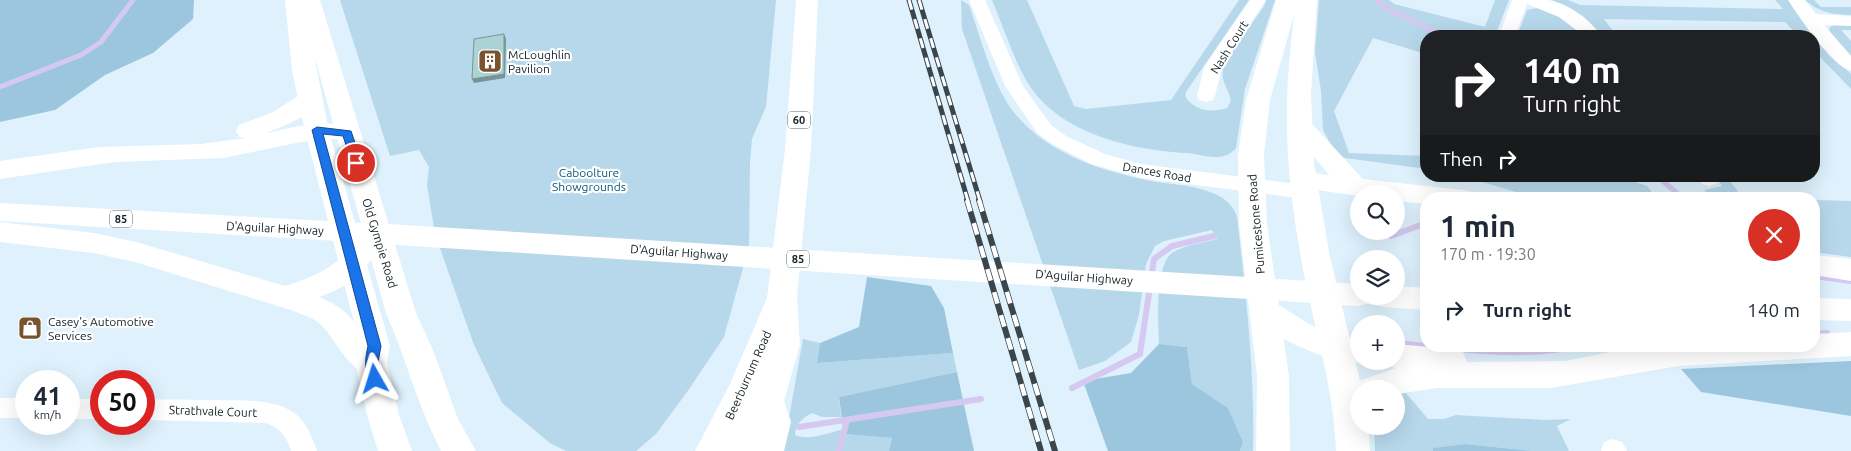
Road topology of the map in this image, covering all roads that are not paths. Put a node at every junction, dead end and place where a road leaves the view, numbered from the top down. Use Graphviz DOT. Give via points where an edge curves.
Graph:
graph roads {
  1 [pos="296,0"];
  2 [pos="309,0"];
  3 [pos="807,0"];
  4 [pos="978,0"];
  5 [pos="1258,0"];
  6 [pos="1287,0"];
  7 [pos="1306,0"];
  8 [pos="1520,0"];
  9 [pos="1531,0"];
  10 [pos="1796,0"];
  11 [pos="1812,19"];
  12 [pos="1851,21"];
  13 [pos="1509,30"];
  14 [pos="1588,30"];
  15 [pos="1819,30"];
  16 [pos="1820,32"];
  17 [pos="1851,66"];
  18 [pos="1206,96"];
  19 [pos="310,99"];
  20 [pos="1299,125"];
  21 [pos="317,130"];
  22 [pos="348,133"];
  23 [pos="162,153"];
  24 [pos="0,170"];
  25 [pos="1251,178"];
  26 [pos="1354,185"];
  27 [pos="1304,186"];
  28 [pos="1350,186"];
  29 [pos="1405,192"];
  30 [pos="1420,194"];
  31 [pos="0,212"];
  32 [pos="375,226"];
  33 [pos="0,232"];
  34 [pos="353,266"];
  35 [pos="1820,266"];
  36 [pos="1851,270"];
  37 [pos="1350,294"];
  38 [pos="286,297"];
  39 [pos="1405,297"];
  40 [pos="782,298"];
  41 [pos="1420,298"];
  42 [pos="1820,309"];
  43 [pos="1851,310"];
  44 [pos="1265,311"];
  45 [pos="1820,321"];
  46 [pos="1851,322"];
  47 [pos="1851,344"];
  48 [pos="1820,346"];
  49 [pos="1347,350"];
  50 [pos="1690,352"];
  51 [pos="1405,357"];
  52 [pos="371,362"];
  53 [pos="1483,374"];
  54 [pos="1355,380"];
  55 [pos="1404,380"];
  56 [pos="768,400"];
  57 [pos="0,408"];
  58 [pos="15,408"];
  59 [pos="155,410"];
  60 [pos="1352,435"];
  61 [pos="304,451"];
  62 [pos="395,451"];
  63 [pos="460,451"];
  64 [pos="712,451"];
  65 [pos="744,451"];
  66 [pos="767,451"];
  67 [pos="1273,451"];
  68 [pos="1353,451"];
  1 -- 19 [label="main road" via="299,42"];
  2 -- 22 [label="main road, Old Gympie Road"];
  3 -- 40 [label="main road, Beerburrum Road / 60" via="798,149"];
  4 -- 25 [label="street, Dances Road" via="1010,77 1044,129 1051,134 1112,164 1159,174"];
  5 -- 18 [label="street, Nash Court" via="1213,67"];
  6 -- 25 [label="main road, Pumicestone Road" via="1258,100"];
  7 -- 20 [label="main road"];
  8 -- 13 [label="street"];
  9 -- 14 [label="street" via="1564,11"];
  10 -- 11 [label="street"];
  11 -- 12 [label="street"];
  11 -- 15 [label="street"];
  16 -- 17 [label="street"];
  19 -- 21 [label="main road"];
  19 -- 23 [label="main road" via="266,125 225,138 185,144"];
  20 -- 26 [label="main road" via="1318,142 1335,167"];
  20 -- 27 [label="main road"];
  21 -- 22 [label="main road"];
  21 -- 23 [label="main road" via="226,150"];
  21 -- 34 [label="main road"];
  22 -- 32 [label="main road, Old Gympie Road"];
  23 -- 24 [label="main road" via="89,157"];
  25 -- 27 [label="street, Dances Road"];
  25 -- 44 [label="main road, Pumicestone Road" via="1253,224"];
  27 -- 28 [label="main road"];
  27 -- 49 [label="main road" via="1319,276"];
  29 -- 30 [label="main road"];
  31 -- 37 [label="main road, D'Aguilar Highway / 85"];
  32 -- 34 [label="main road" via="367,246"];
  32 -- 63 [label="main road, Old Gympie Road" via="401,313 422,361 430,390"];
  33 -- 38 [label="main road" via="62,238 128,250"];
  34 -- 38 [label="main road" via="337,278"];
  34 -- 52 [label="main road" via="374,346"];
  35 -- 36 [label="main road"];
  38 -- 52 [label="main road" via="329,314 358,352"];
  39 -- 41 [label="main road"];
  40 -- 56 [label="main road, Beerburrum Road / 60" via="785,345"];
  40 -- 64 [label="main road, Beerburrum Road / 60" via="746,386"];
  42 -- 43 [label="main road"];
  44 -- 49 [label="main road" via="1306,338"];
  44 -- 67 [label="main road, Pumicestone Road" via="1273,384"];
  45 -- 46 [label="main road"];
  47 -- 48 [label="main road"];
  49 -- 54 [label="main road"];
  50 -- 53 [label="main road" via="1552,375"];
  51 -- 53 [label="main road" via="1455,362"];
  52 -- 62 [label="main road"];
  53 -- 55 [label="main road" via="1435,375"];
  56 -- 65 [label="main road, Beerburrum Road / 60"];
  56 -- 66 [label="main road" via="775,422"];
  57 -- 58 [label="street"];
  59 -- 61 [label="street, Strathvale Court" via="265,413 291,425 300,437"];
  60 -- 68 [label="main road"];
}
